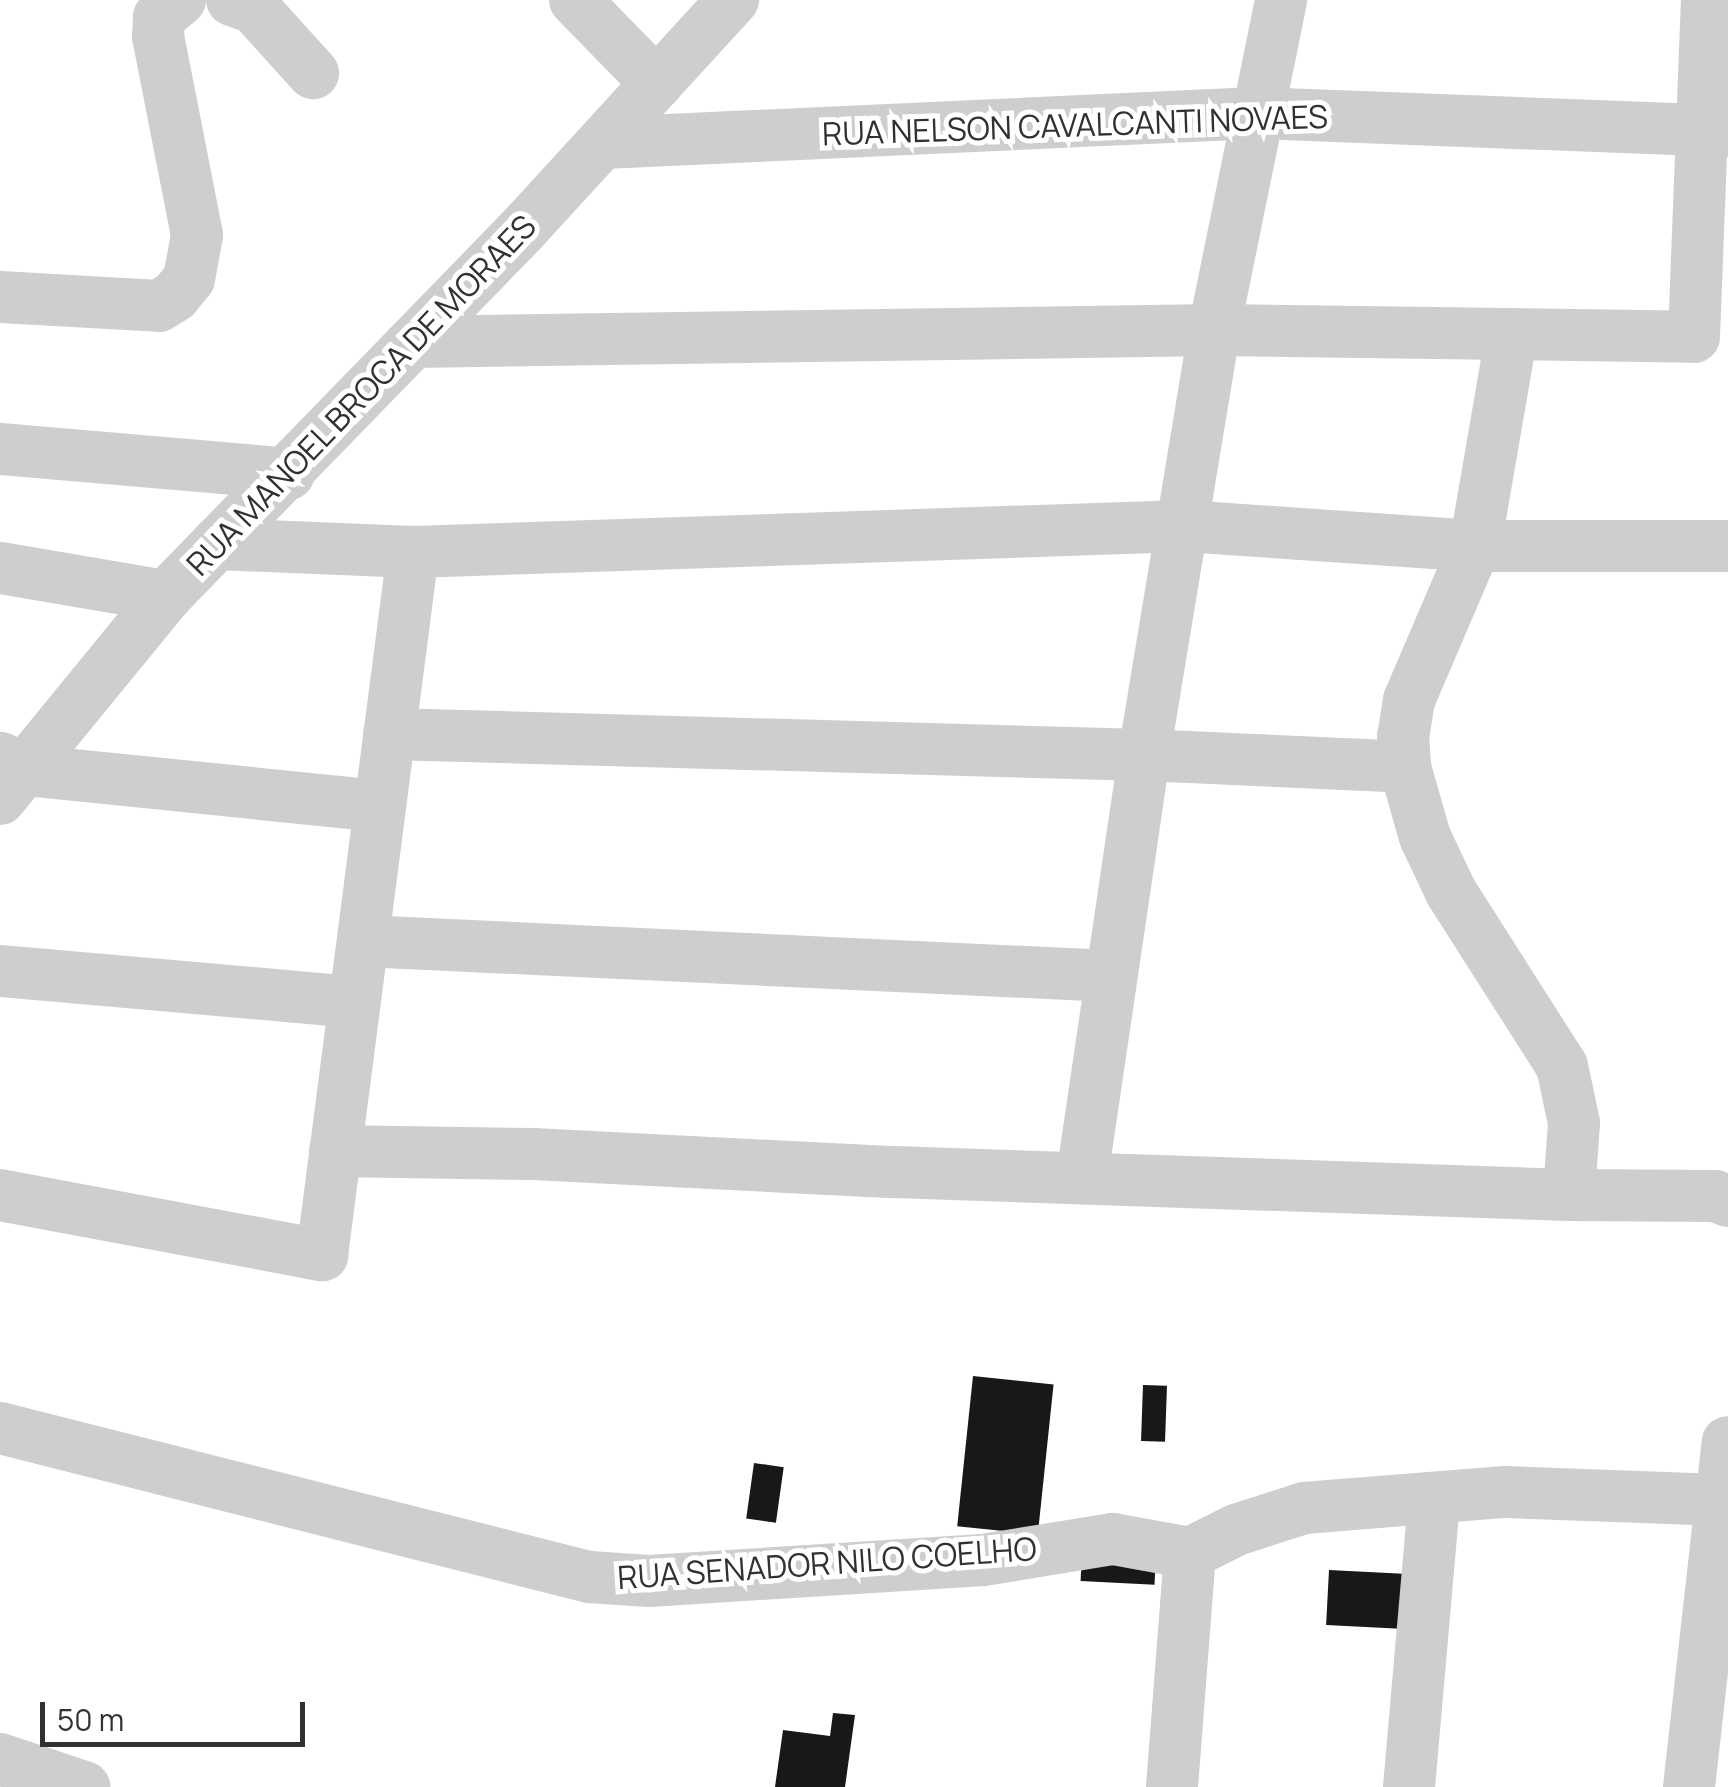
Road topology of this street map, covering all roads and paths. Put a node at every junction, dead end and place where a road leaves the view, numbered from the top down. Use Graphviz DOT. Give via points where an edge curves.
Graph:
graph roads {
  1 [pos="180,0"];
  2 [pos="232,0"];
  3 [pos="574,0"];
  4 [pos="733,0"];
  5 [pos="1280,0"];
  6 [pos="1707,0"];
  7 [pos="313,72"];
  8 [pos="656,84"];
  9 [pos="1256,113"];
  10 [pos="1714,131"];
  11 [pos="603,143"];
  12 [pos="0,296"];
  13 [pos="1214,330"];
  14 [pos="1511,338"];
  15 [pos="1711,338"];
  16 [pos="413,342"];
  17 [pos="0,449"];
  18 [pos="289,474"];
  19 [pos="1184,526"];
  20 [pos="216,544"];
  21 [pos="1475,546"];
  22 [pos="1728,546"];
  23 [pos="413,552"];
  24 [pos="0,568"];
  25 [pos="166,596"];
  26 [pos="389,734"];
  27 [pos="1144,755"];
  28 [pos="1405,767"];
  29 [pos="8,775"];
  30 [pos="380,806"];
  31 [pos="362,942"];
  32 [pos="0,971"];
  33 [pos="1110,976"];
  34 [pos="355,1002"];
  35 [pos="335,1151"];
  36 [pos="1082,1177"];
  37 [pos="1570,1194"];
  38 [pos="0,1195"];
  39 [pos="1728,1201"];
  40 [pos="0,1428"];
  41 [pos="1728,1442"];
  42 [pos="1434,1499"];
  43 [pos="1724,1500"];
  44 [pos="1190,1553"];
  45 [pos="0,1759"];
  46 [pos="84,1787"];
  47 [pos="1172,1787"];
  48 [pos="1409,1787"];
  49 [pos="1689,1787"];
  1 -- 12 [label="street" via="159,18 158,37 196,235 189,279 158,306"];
  2 -- 7 [label="street" via="254,8"];
  3 -- 8 [label="street"];
  4 -- 8 [label="street, RUA MANOEL BROCA DE MORAES"];
  5 -- 9 [label="street"];
  6 -- 10 [label="street"];
  8 -- 11 [label="street, RUA MANOEL BROCA DE MORAES"];
  9 -- 10 [label="street, RUA NELSON CAVALCANTI NOVAES"];
  9 -- 11 [label="street, RUA NELSON CAVALCANTI NOVAES"];
  9 -- 13 [label="street"];
  10 -- 15 [label="street"];
  11 -- 16 [label="street, RUA MANOEL BROCA DE MORAES"];
  13 -- 14 [label="street"];
  13 -- 16 [label="street"];
  13 -- 19 [label="street"];
  14 -- 15 [label="street"];
  14 -- 21 [label="street"];
  16 -- 18 [label="street, RUA MANOEL BROCA DE MORAES"];
  17 -- 18 [label="street"];
  18 -- 20 [label="street, RUA MANOEL BROCA DE MORAES"];
  19 -- 21 [label="street"];
  19 -- 23 [label="street"];
  19 -- 27 [label="street"];
  20 -- 23 [label="street"];
  20 -- 25 [label="street, RUA MANOEL BROCA DE MORAES"];
  21 -- 22 [label="street"];
  21 -- 28 [label="street" via="1409,700"];
  23 -- 26 [label="street"];
  24 -- 25 [label="street"];
  25 -- 29 [label="street, RUA MANOEL BROCA DE MORAES"];
  26 -- 27 [label="street"];
  26 -- 30 [label="street"];
  27 -- 28 [label="street"];
  27 -- 33 [label="street"];
  28 -- 37 [label="street" via="1425,838 1451,892 1562,1066 1574,1123"];
  29 -- 30 [label="street"];
  30 -- 31 [label="street"];
  31 -- 33 [label="street"];
  31 -- 34 [label="street"];
  32 -- 34 [label="street"];
  33 -- 36 [label="street"];
  34 -- 35 [label="street"];
  35 -- 36 [label="street"];
  35 -- 38 [label="street" via="322,1255"];
  36 -- 37 [label="street"];
  37 -- 39 [label="street"];
  40 -- 44 [label="street, RUA SENADOR NILO COELHO" via="589,1577 649,1581 983,1560 1113,1539"];
  41 -- 43 [label="street"];
  42 -- 43 [label="street" via="1552,1491"];
  42 -- 44 [label="street" via="1304,1508"];
  42 -- 48 [label="street"];
  43 -- 49 [label="street"];
  44 -- 47 [label="street"];
  45 -- 46 [label="street"];
}
